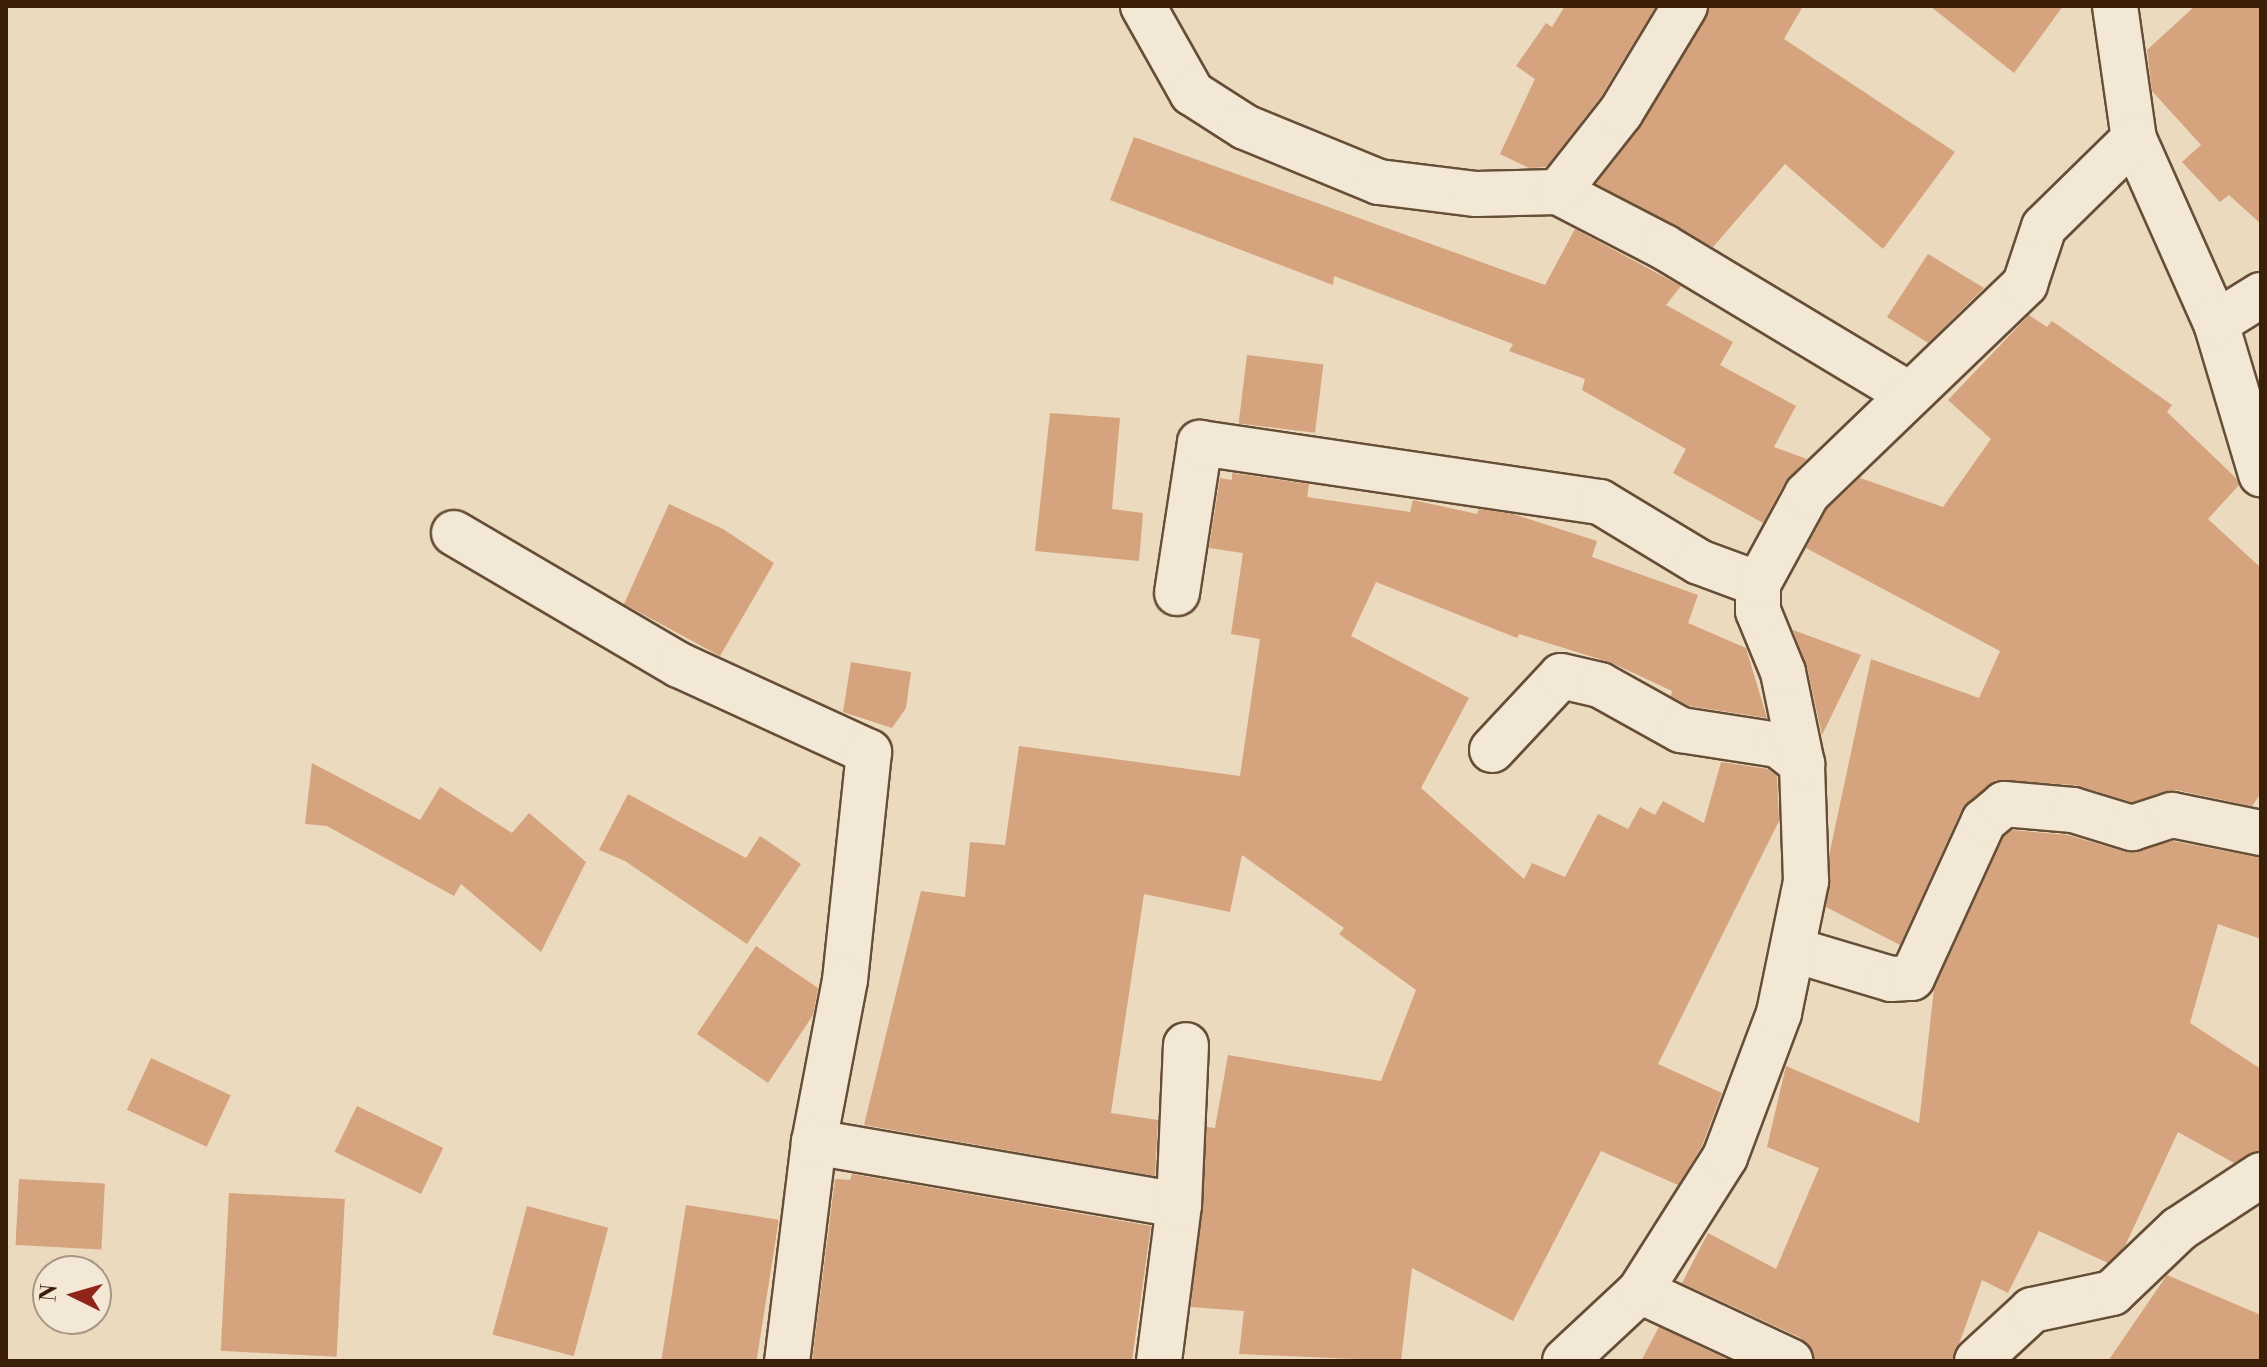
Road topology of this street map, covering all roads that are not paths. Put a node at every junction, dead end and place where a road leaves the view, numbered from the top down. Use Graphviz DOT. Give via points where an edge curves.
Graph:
graph roads {
  1 [pos="1143,6"];
  2 [pos="1685,6"];
  3 [pos="2115,6"];
  4 [pos="2134,139"];
  5 [pos="1558,192"];
  6 [pos="2261,295"];
  7 [pos="2216,323"];
  8 [pos="1909,394"];
  9 [pos="2261,474"];
  10 [pos="454,533"];
  11 [pos="1758,584"];
  12 [pos="1177,593"];
  13 [pos="1492,750"];
  14 [pos="1802,764"];
  15 [pos="2261,833"];
  16 [pos="1794,950"];
  17 [pos="1186,1045"];
  18 [pos="814,1142"];
  19 [pos="2261,1175"];
  20 [pos="1179,1205"];
  21 [pos="1640,1291"];
  22 [pos="787,1361"];
  23 [pos="1159,1361"];
  24 [pos="1565,1361"];
  25 [pos="1790,1361"];
  26 [pos="1977,1361"];
  1 -- 5 [label="street" via="1192,93 1245,127 1379,182 1476,194"];
  2 -- 5 [label="street" via="1621,112"];
  3 -- 4 [label="street"];
  4 -- 7 [label="street"];
  4 -- 8 [label="street" via="2044,227 2025,284"];
  5 -- 8 [label="street" via="1664,247"];
  6 -- 7 [label="street"];
  7 -- 9 [label="street"];
  8 -- 11 [label="street" via="1807,494"];
  10 -- 18 [label="street" via="679,665 869,752 845,980"];
  11 -- 12 [label="street" via="1699,562 1600,502 1200,443"];
  11 -- 14 [label="street" via="1758,611 1783,672"];
  13 -- 14 [label="street" via="1561,676 1600,685 1681,730 1778,745"];
  14 -- 16 [label="street" via="1806,881"];
  15 -- 16 [label="street" via="2172,815 2132,828 2073,810 2004,804 1984,821 1912,978 1891,979"];
  16 -- 21 [label="street" via="1779,1013 1725,1157"];
  17 -- 20 [label="street"];
  18 -- 20 [label="street"];
  18 -- 22 [label="street"];
  19 -- 26 [label="street" via="2179,1229 2112,1293 2032,1310"];
  20 -- 23 [label="street"];
  21 -- 24 [label="street"];
  21 -- 25 [label="street"];
}
